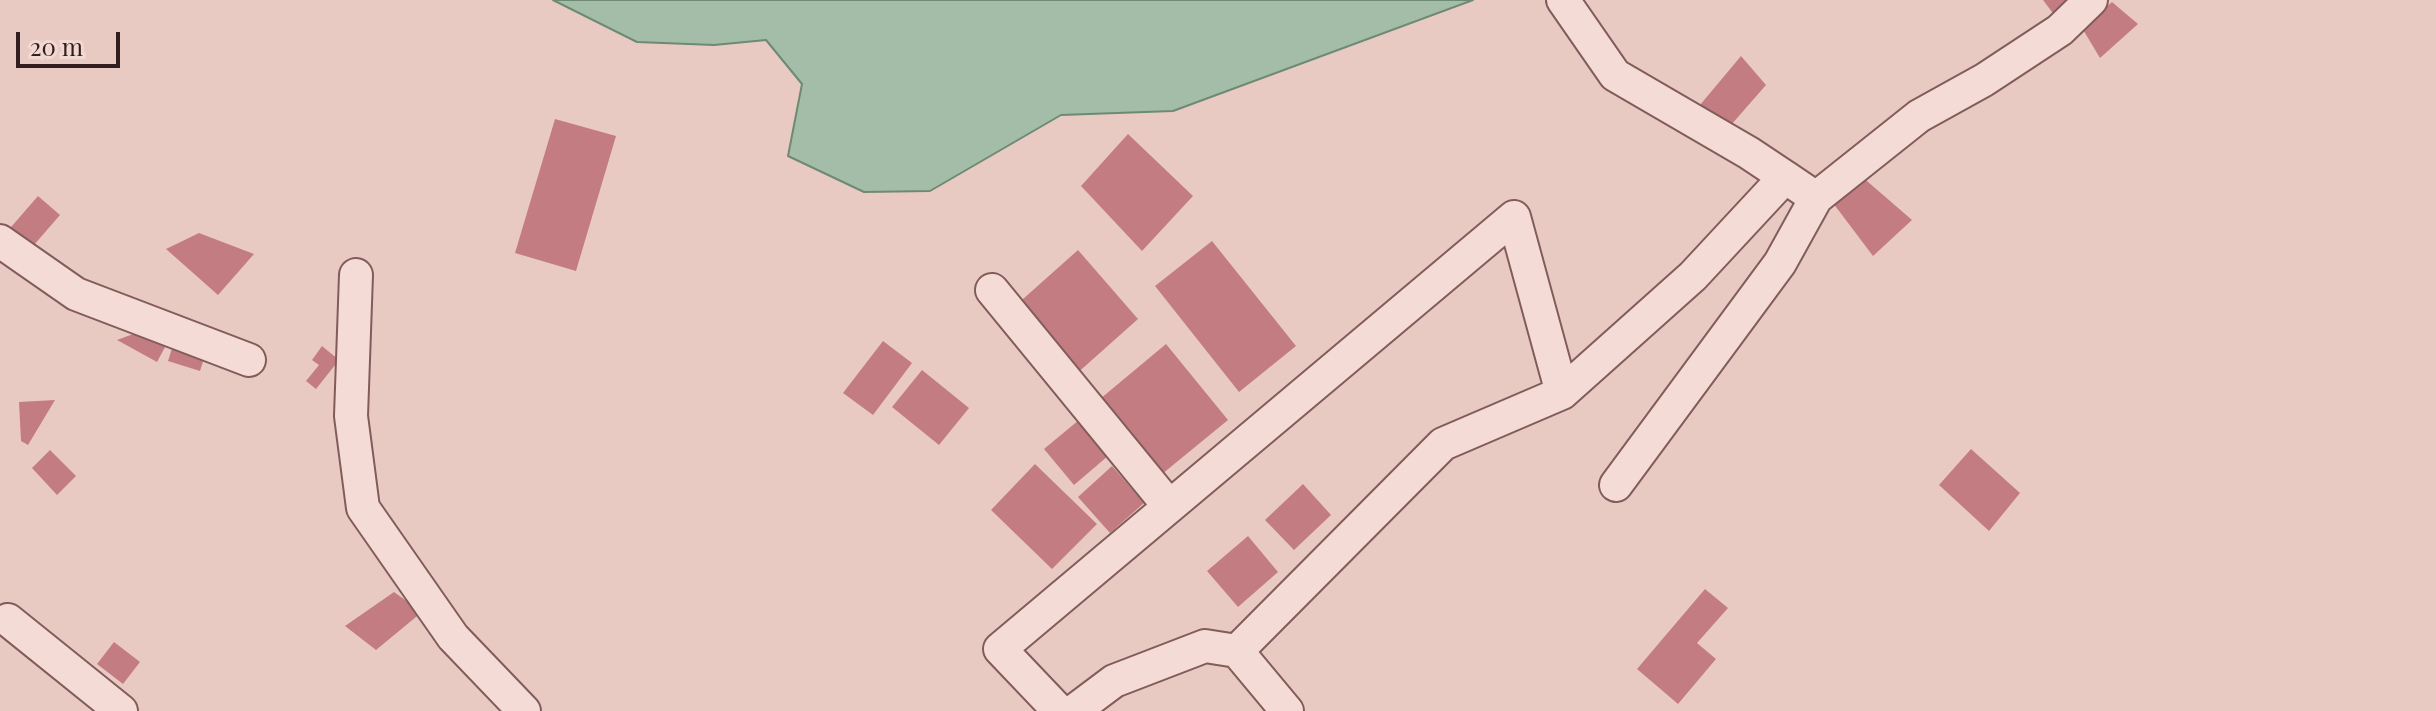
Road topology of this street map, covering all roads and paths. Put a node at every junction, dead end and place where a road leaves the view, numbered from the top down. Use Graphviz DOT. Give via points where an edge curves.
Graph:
graph roads {
  1 [pos="1563,0"];
  2 [pos="2091,0"];
  3 [pos="1785,177"];
  4 [pos="1816,198"];
  5 [pos="0,241"];
  6 [pos="356,275"];
  7 [pos="992,290"];
  8 [pos="249,360"];
  9 [pos="1562,393"];
  10 [pos="1616,485"];
  11 [pos="1169,506"];
  12 [pos="8,620"];
  13 [pos="1237,651"];
  14 [pos="121,711"];
  15 [pos="524,711"];
  16 [pos="1059,711"];
  17 [pos="1074,711"];
  18 [pos="1287,711"];
  1 -- 3 [label="street" via="1615,75"];
  2 -- 4 [label="street" via="2035,47 1919,116"];
  3 -- 4 [label="street"];
  3 -- 9 [label="street" via="1693,276"];
  4 -- 10 [label="street" via="1780,263"];
  5 -- 8 [label="street" via="76,294"];
  6 -- 15 [label="street" via="351,416 363,508 453,637"];
  7 -- 11 [label="street"];
  9 -- 11 [label="street" via="1514,217"];
  9 -- 13 [label="street" via="1443,444"];
  11 -- 16 [label="street" via="1000,649"];
  12 -- 14 [label="street"];
  13 -- 17 [label="street" via="1205,646 1114,681"];
  13 -- 18 [label="street"];
}
